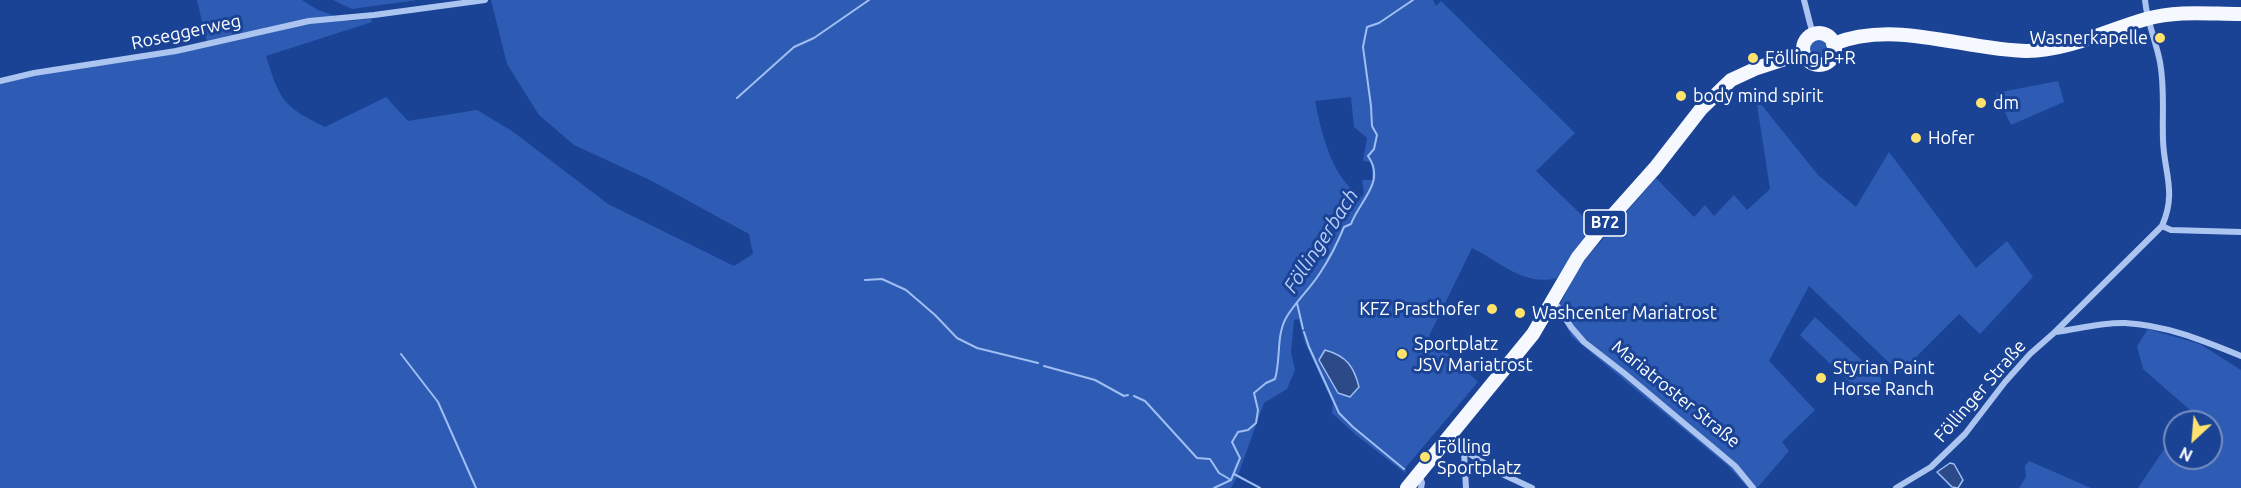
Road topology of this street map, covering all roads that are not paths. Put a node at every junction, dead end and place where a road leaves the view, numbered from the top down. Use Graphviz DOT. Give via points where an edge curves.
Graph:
graph roads {
  1 [pos="485,0"];
  2 [pos="1804,0"];
  3 [pos="2145,0"];
  4 [pos="2241,14"];
  5 [pos="2147,19"];
  6 [pos="1813,35"];
  7 [pos="1833,44"];
  8 [pos="1803,53"];
  9 [pos="0,81"];
  10 [pos="2162,226"];
  11 [pos="2241,232"];
  12 [pos="1554,300"];
  13 [pos="2055,332"];
  14 [pos="2241,356"];
  15 [pos="1446,440"];
  16 [pos="1464,452"];
  17 [pos="1418,474"];
  18 [pos="1407,488"];
  19 [pos="1421,488"];
  20 [pos="1466,488"];
  21 [pos="1532,488"];
  22 [pos="1754,488"];
  23 [pos="1896,488"];
  1 -- 9 [label="street, Roseggerweg" via="309,21 176,51"];
  2 -- 6 [label="street"];
  3 -- 5 [label="street"];
  4 -- 5 [label="main road" via="2193,12"];
  5 -- 7 [label="main road" via="2064,46 2037,50 1893,34 1868,34"];
  5 -- 10 [label="street" via="2165,93 2163,140 2170,202"];
  6 -- 7 [label="main road" via="1823,34"];
  6 -- 8 [label="main road" via="1804,42"];
  7 -- 8 [label="main road" via="1831,59 1822,65 1810,63"];
  8 -- 12 [label="main road, B72" via="1757,68 1719,90 1578,257"];
  10 -- 11 [label="street" via="2171,230"];
  10 -- 13 [label="street, Föllinger Straße"];
  12 -- 15 [label="main road, B72" via="1533,334"];
  12 -- 22 [label="street, Mariatroster Straße" via="1584,342 1735,465"];
  13 -- 14 [label="street" via="2123,322 2171,330"];
  13 -- 23 [label="street, Föllinger Straße" via="2005,382 1965,434 1931,467"];
  15 -- 16 [label="street"];
  15 -- 17 [label="main road, B72"];
  16 -- 20 [label="street"];
  16 -- 21 [label="street"];
  17 -- 18 [label="main road, B72"];
  17 -- 19 [label="street"];
}
